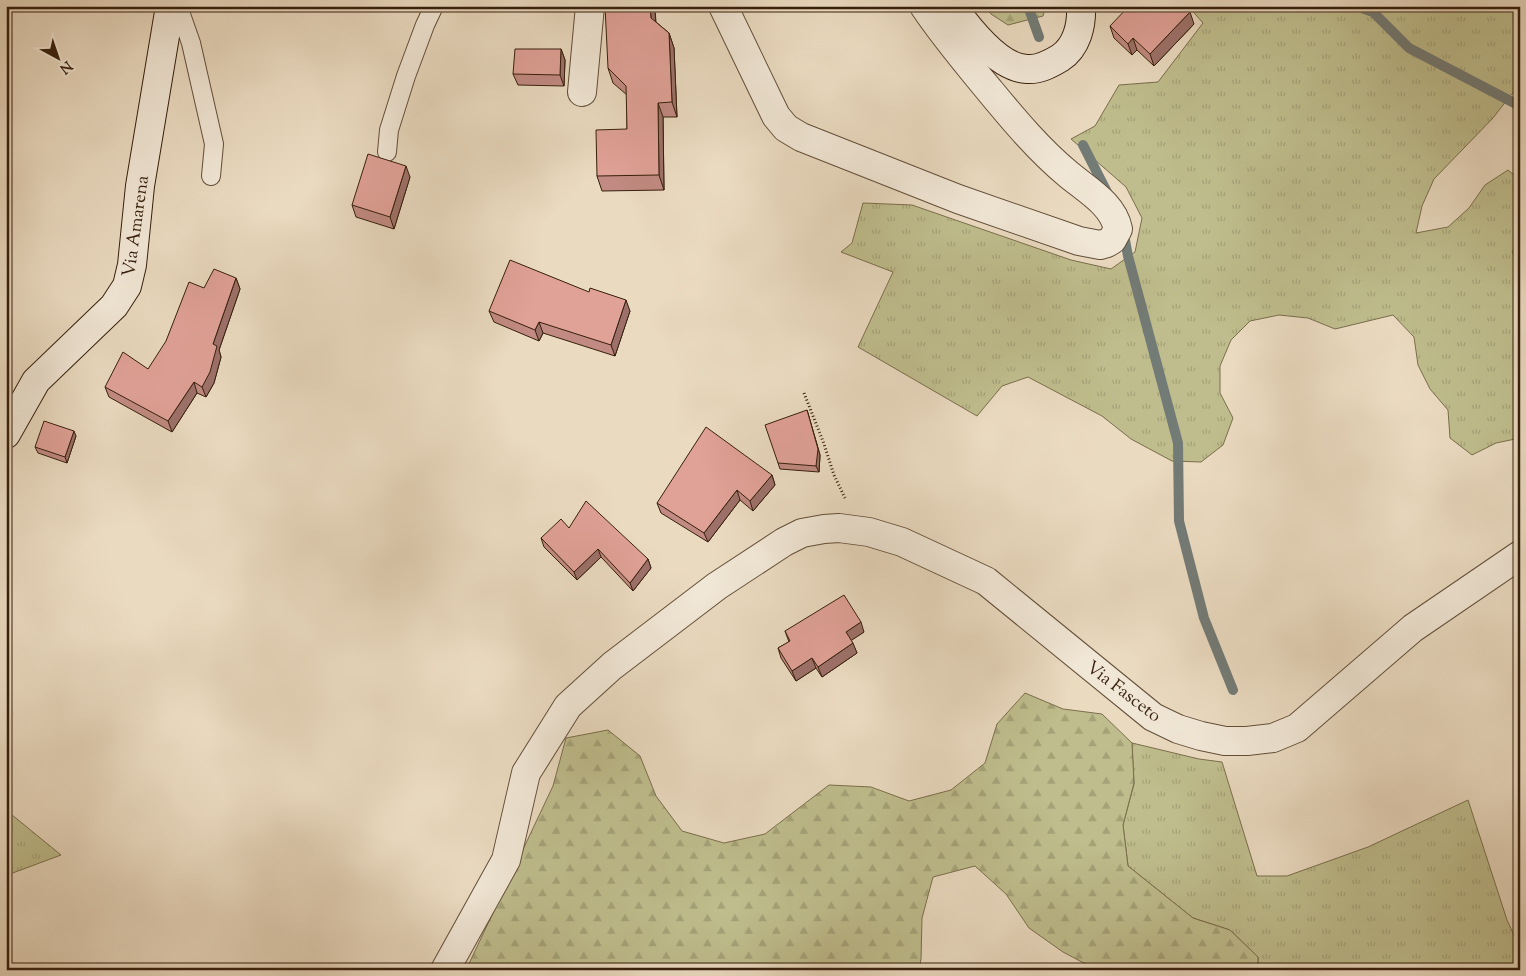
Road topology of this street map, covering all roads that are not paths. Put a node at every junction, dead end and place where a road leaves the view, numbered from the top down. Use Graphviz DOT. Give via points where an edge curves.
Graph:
graph roads {
  1 [pos="170,6"];
  2 [pos="178,6"];
  3 [pos="434,6"];
  4 [pos="590,6"];
  5 [pos="723,6"];
  6 [pos="924,6"];
  7 [pos="952,6"];
  8 [pos="1081,6"];
  9 [pos="582,92"];
  10 [pos="387,152"];
  11 [pos="211,176"];
  12 [pos="6,434"];
  13 [pos="1520,555"];
  14 [pos="445,970"];
  1 -- 12 [label="street, Via Amarena" via="127,286 114,306 36,381"];
  2 -- 11 [label="lane" via="191,42 214,144"];
  3 -- 10 [label="lane" via="403,85 389,130"];
  4 -- 9 [label="street"];
  5 -- 6 [label="street" via="776,116 786,128 801,137 958,199 1070,238 1100,245 1112,240 1118,229 1114,215 1042,151 958,53"];
  7 -- 8 [label="street" via="994,53 1026,70 1043,67 1064,55 1079,31"];
  13 -- 14 [label="street, Via Fasceto" via="1413,628 1297,728 1273,738 1225,741 1193,734 1153,717 986,581 902,542 869,532 838,528 802,534 784,542 717,586 612,666 568,706 526,773 506,860"];
}
